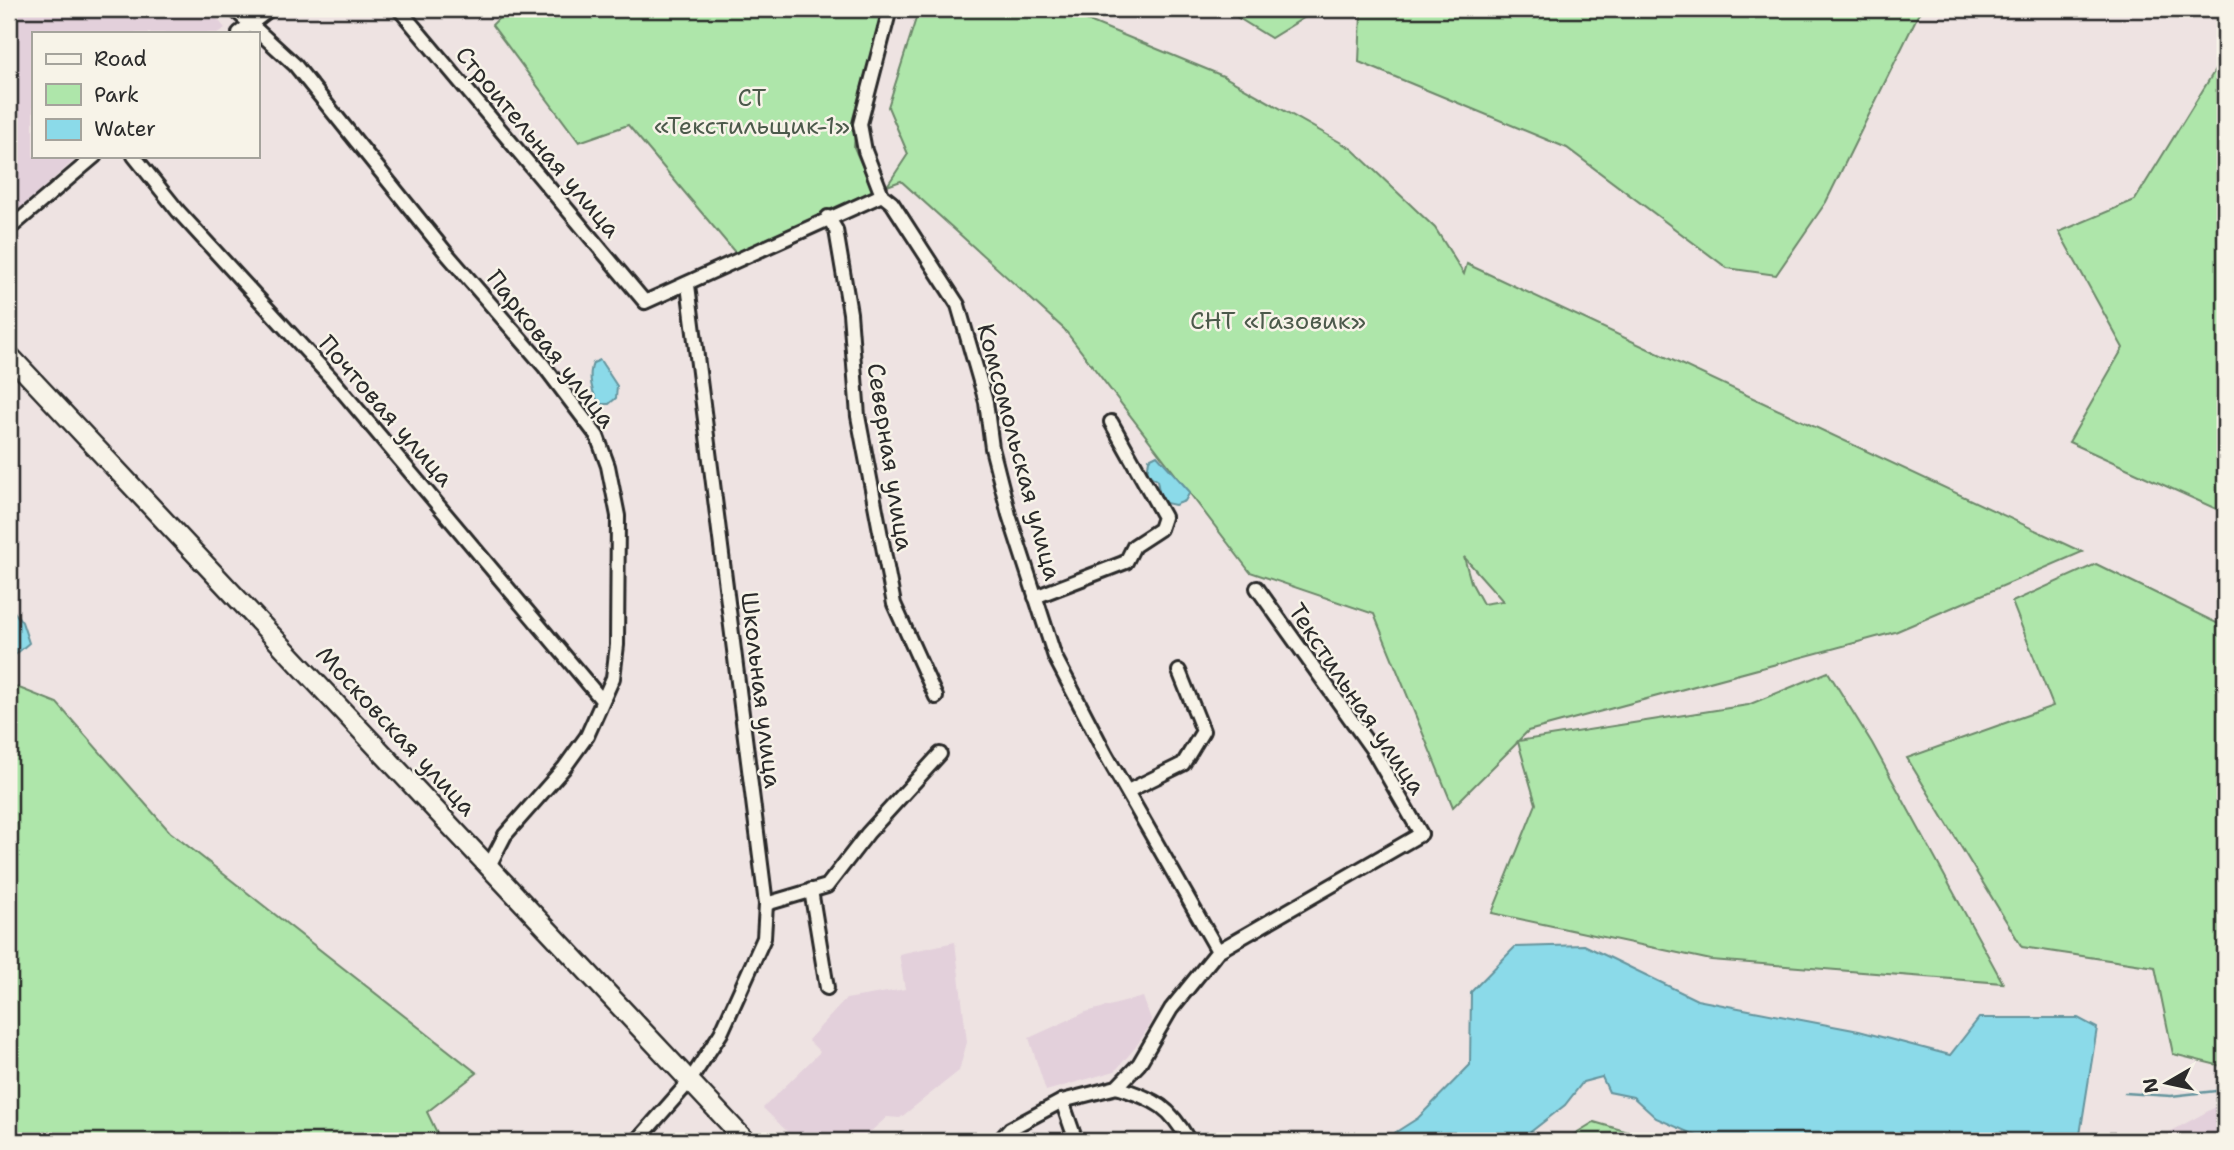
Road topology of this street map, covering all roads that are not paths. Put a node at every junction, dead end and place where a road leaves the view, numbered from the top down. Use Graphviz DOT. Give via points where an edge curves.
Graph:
graph roads {
  1 [pos="234,9"];
  2 [pos="270,9"];
  3 [pos="398,9"];
  4 [pos="890,9"];
  5 [pos="244,29"];
  6 [pos="259,40"];
  7 [pos="92,158"];
  8 [pos="136,158"];
  9 [pos="882,195"];
  10 [pos="828,217"];
  11 [pos="9,229"];
  12 [pos="688,285"];
  13 [pos="9,355"];
  14 [pos="1111,422"];
  15 [pos="1257,588"];
  16 [pos="1035,597"];
  17 [pos="1179,671"];
  18 [pos="936,697"];
  19 [pos="601,699"];
  20 [pos="940,754"];
  21 [pos="1128,791"];
  22 [pos="489,866"];
  23 [pos="811,890"];
  24 [pos="766,904"];
  25 [pos="1218,951"];
  26 [pos="827,988"];
  27 [pos="689,1082"];
  28 [pos="1117,1087"];
  29 [pos="1062,1101"];
  30 [pos="637,1141"];
  31 [pos="746,1141"];
  32 [pos="999,1141"];
  33 [pos="1076,1141"];
  34 [pos="1189,1141"];
  1 -- 5 [label="street, Парковая улица"];
  2 -- 5 [label="street"];
  3 -- 12 [label="street, Строительная улица" via="645,302"];
  4 -- 9 [label="street, Комсомольская улица" via="860,124"];
  6 -- 19 [label="street, Парковая улица" via="295,65 597,436 618,516 617,645 613,678"];
  7 -- 11 [label="street"];
  8 -- 19 [label="street, Почтовая улица" via="374,428"];
  9 -- 10 [label="street"];
  9 -- 16 [label="street, Комсомольская улица" via="892,203 958,305 986,402 1009,515"];
  10 -- 12 [label="street"];
  10 -- 18 [label="street, Северная улица" via="836,230 850,313 858,416 894,604"];
  12 -- 24 [label="street, Школьная улица"];
  13 -- 22 [label="highway, Московская улица"];
  14 -- 16 [label="street" via="1164,517 1160,528 1134,547 1126,562"];
  15 -- 25 [label="street, Текстильная улица" via="1372,749 1421,834"];
  16 -- 21 [label="street, Комсомольская улица" via="1055,657"];
  17 -- 21 [label="street" via="1203,731 1183,764"];
  19 -- 22 [label="street, Парковая улица" via="587,736 505,835"];
  20 -- 23 [label="street" via="827,886"];
  21 -- 25 [label="street, Комсомольская улица"];
  22 -- 27 [label="highway, Московская улица"];
  23 -- 24 [label="street"];
  23 -- 26 [label="street"];
  24 -- 27 [label="street, Школьная улица" via="764,938 744,986"];
  25 -- 28 [label="street" via="1171,1009 1139,1064"];
  27 -- 30 [label="street, Школьная улица"];
  27 -- 31 [label="highway, Московская улица"];
  28 -- 29 [label="street"];
  28 -- 34 [label="street" via="1147,1098 1174,1116"];
  29 -- 32 [label="street" via="1010,1129"];
  29 -- 33 [label="street"];
}
